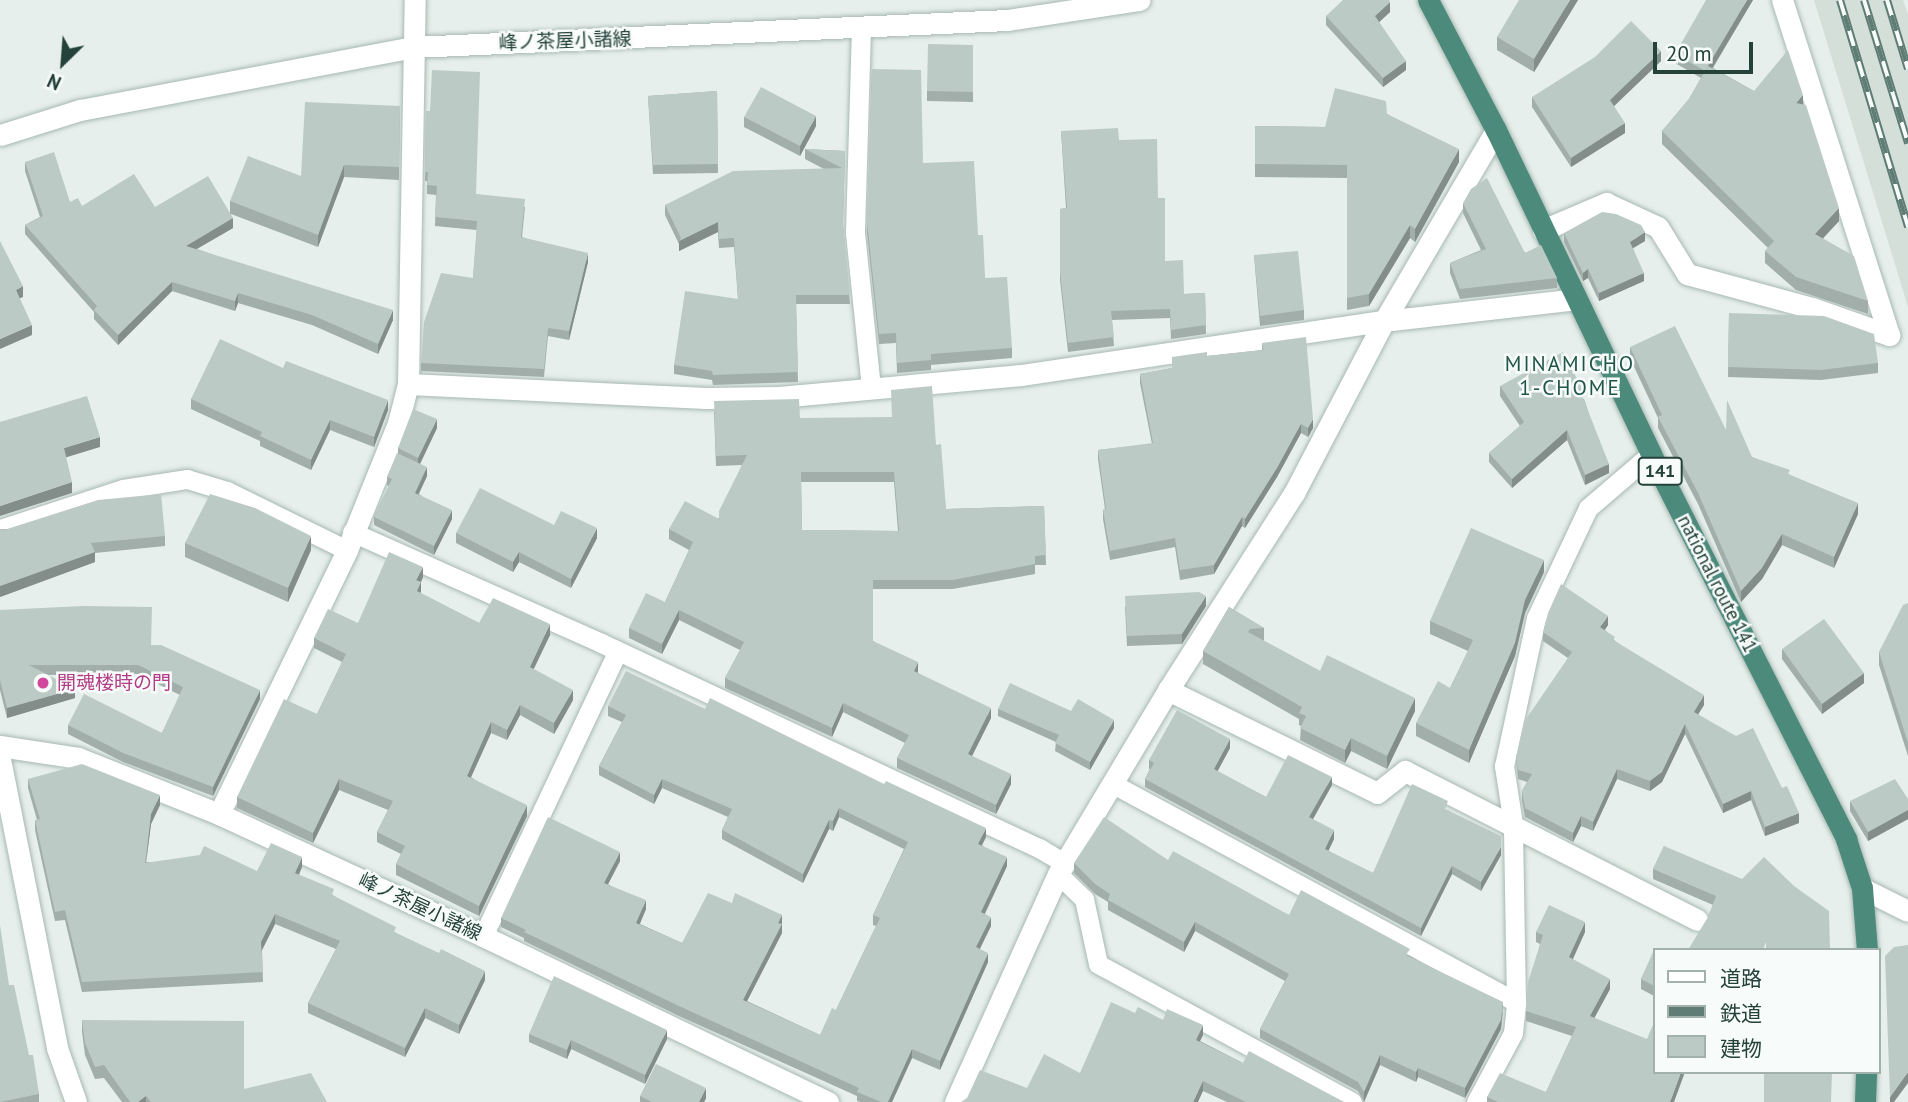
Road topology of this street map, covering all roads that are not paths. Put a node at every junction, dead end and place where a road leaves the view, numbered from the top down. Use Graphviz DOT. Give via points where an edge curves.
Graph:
graph roads {
  1 [pos="415,0"];
  2 [pos="1139,0"];
  3 [pos="1428,0"];
  4 [pos="1783,0"];
  5 [pos="861,28"];
  6 [pos="413,47"];
  7 [pos="1496,131"];
  8 [pos="0,135"];
  9 [pos="1543,230"];
  10 [pos="1576,299"];
  11 [pos="1384,321"];
  12 [pos="408,384"];
  13 [pos="871,389"];
  14 [pos="1651,454"];
  15 [pos="0,529"];
  16 [pos="349,541"];
  17 [pos="618,651"];
  18 [pos="1168,690"];
  19 [pos="0,746"];
  20 [pos="0,758"];
  21 [pos="1113,784"];
  22 [pos="219,814"];
  23 [pos="1513,824"];
  24 [pos="1061,869"];
  25 [pos="1862,888"];
  26 [pos="1908,911"];
  27 [pos="1697,920"];
  28 [pos="483,936"];
  29 [pos="1867,948"];
  30 [pos="1516,1002"];
  31 [pos="1866,1074"];
  32 [pos="76,1102"];
  33 [pos="828,1102"];
  34 [pos="955,1102"];
  35 [pos="1352,1102"];
  36 [pos="1476,1102"];
  37 [pos="1865,1102"];
  1 -- 6 [label="street"];
  2 -- 5 [label="street, 峰ノ茶屋小諸線" via="1007,20"];
  3 -- 7 [label="highway, national route 141 / 141"];
  4 -- 9 [label="street" via="1889,335 1812,308 1687,274 1658,227 1606,203"];
  5 -- 6 [label="street, 峰ノ茶屋小諸線"];
  5 -- 13 [label="lane" via="855,233"];
  6 -- 8 [label="street, 峰ノ茶屋小諸線" via="80,110"];
  6 -- 12 [label="street"];
  7 -- 9 [label="highway, national route 141 / 141"];
  7 -- 11 [label="street"];
  9 -- 10 [label="highway, national route 141 / 141"];
  10 -- 11 [label="street"];
  10 -- 14 [label="highway, national route 141 / 141"];
  11 -- 13 [label="street" via="1021,375"];
  11 -- 18 [label="street" via="1294,493"];
  12 -- 13 [label="street" via="706,398"];
  12 -- 16 [label="street" via="398,423"];
  14 -- 23 [label="lane" via="1588,508 1536,618 1504,766"];
  14 -- 25 [label="highway, national route 141 / 141" via="1846,839"];
  15 -- 16 [label="lane" via="123,489 187,480 227,491"];
  16 -- 17 [label="lane"];
  16 -- 22 [label="street"];
  17 -- 24 [label="lane" via="1039,848"];
  17 -- 28 [label="lane"];
  18 -- 21 [label="street"];
  18 -- 23 [label="street" via="1377,793 1405,771"];
  19 -- 22 [label="street, 峰ノ茶屋小諸線" via="78,758"];
  20 -- 32 [label="street" via="57,1048"];
  21 -- 24 [label="street"];
  21 -- 30 [label="lane"];
  22 -- 28 [label="street, 峰ノ茶屋小諸線"];
  23 -- 27 [label="street"];
  23 -- 30 [label="lane"];
  24 -- 34 [label="street"];
  24 -- 35 [label="lane" via="1084,899 1098,964"];
  25 -- 26 [label="street"];
  25 -- 29 [label="highway, national route 141 / 141"];
  28 -- 33 [label="street, 峰ノ茶屋小諸線"];
  30 -- 36 [label="lane" via="1513,1032"];
  31 -- 37 [label="highway"];
}
